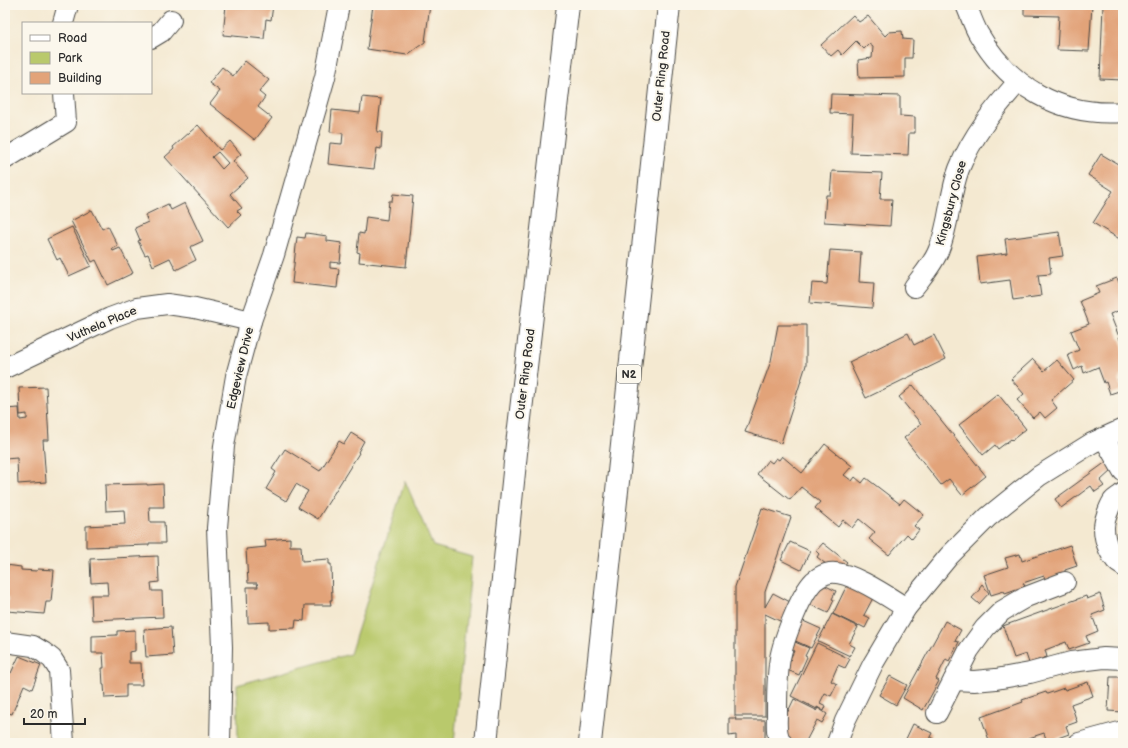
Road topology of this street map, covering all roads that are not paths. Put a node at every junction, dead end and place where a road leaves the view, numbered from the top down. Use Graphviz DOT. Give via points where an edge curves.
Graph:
graph roads {
  1 [pos="68,5"];
  2 [pos="339,5"];
  3 [pos="568,5"];
  4 [pos="669,5"];
  5 [pos="966,5"];
  6 [pos="171,20"];
  7 [pos="63,22"];
  8 [pos="152,37"];
  9 [pos="1018,82"];
  10 [pos="64,94"];
  11 [pos="1123,112"];
  12 [pos="5,159"];
  13 [pos="914,287"];
  14 [pos="251,321"];
  15 [pos="5,368"];
  16 [pos="1123,429"];
  17 [pos="1104,438"];
  18 [pos="1123,471"];
  19 [pos="1123,493"];
  20 [pos="1123,566"];
  21 [pos="1065,582"];
  22 [pos="906,608"];
  23 [pos="5,642"];
  24 [pos="1123,658"];
  25 [pos="954,680"];
  26 [pos="937,713"];
  27 [pos="1123,731"];
  28 [pos="217,742"];
  29 [pos="64,743"];
  30 [pos="486,743"];
  31 [pos="590,743"];
  32 [pos="782,743"];
  33 [pos="837,743"];
  34 [pos="1079,743"];
  1 -- 7 [label="street"];
  2 -- 14 [label="street, Edgeview Drive" via="325,77 274,255"];
  3 -- 30 [label="highway, Outer Ring Road" via="515,461"];
  4 -- 31 [label="highway, Outer Ring Road / N2"];
  5 -- 9 [label="street" via="987,47 1000,65"];
  6 -- 8 [label="street" via="161,32"];
  9 -- 11 [label="street" via="1049,100 1066,106 1098,112"];
  9 -- 13 [label="street, Kingsbury Close" via="983,125 966,151 958,171 939,249"];
  10 -- 12 [label="street" via="66,122"];
  14 -- 15 [label="street, Vuthela Place" via="167,304 137,308 110,318"];
  14 -- 28 [label="street, Edgeview Drive" via="236,376 224,446 217,528 222,648"];
  16 -- 17 [label="street"];
  17 -- 18 [label="street"];
  17 -- 22 [label="street" via="1039,476 988,517 949,556"];
  19 -- 20 [label="street" via="1114,500 1109,509 1104,528 1106,544 1112,557"];
  21 -- 25 [label="street" via="1002,611 969,650"];
  22 -- 32 [label="street" via="845,575 832,573 820,576 813,582 794,618 779,663 777,734"];
  22 -- 33 [label="street" via="873,664"];
  23 -- 29 [label="street" via="33,646 52,659 59,670"];
  24 -- 25 [label="street" via="1071,662 996,679"];
  25 -- 26 [label="street"];
  27 -- 34 [label="street"];
}
